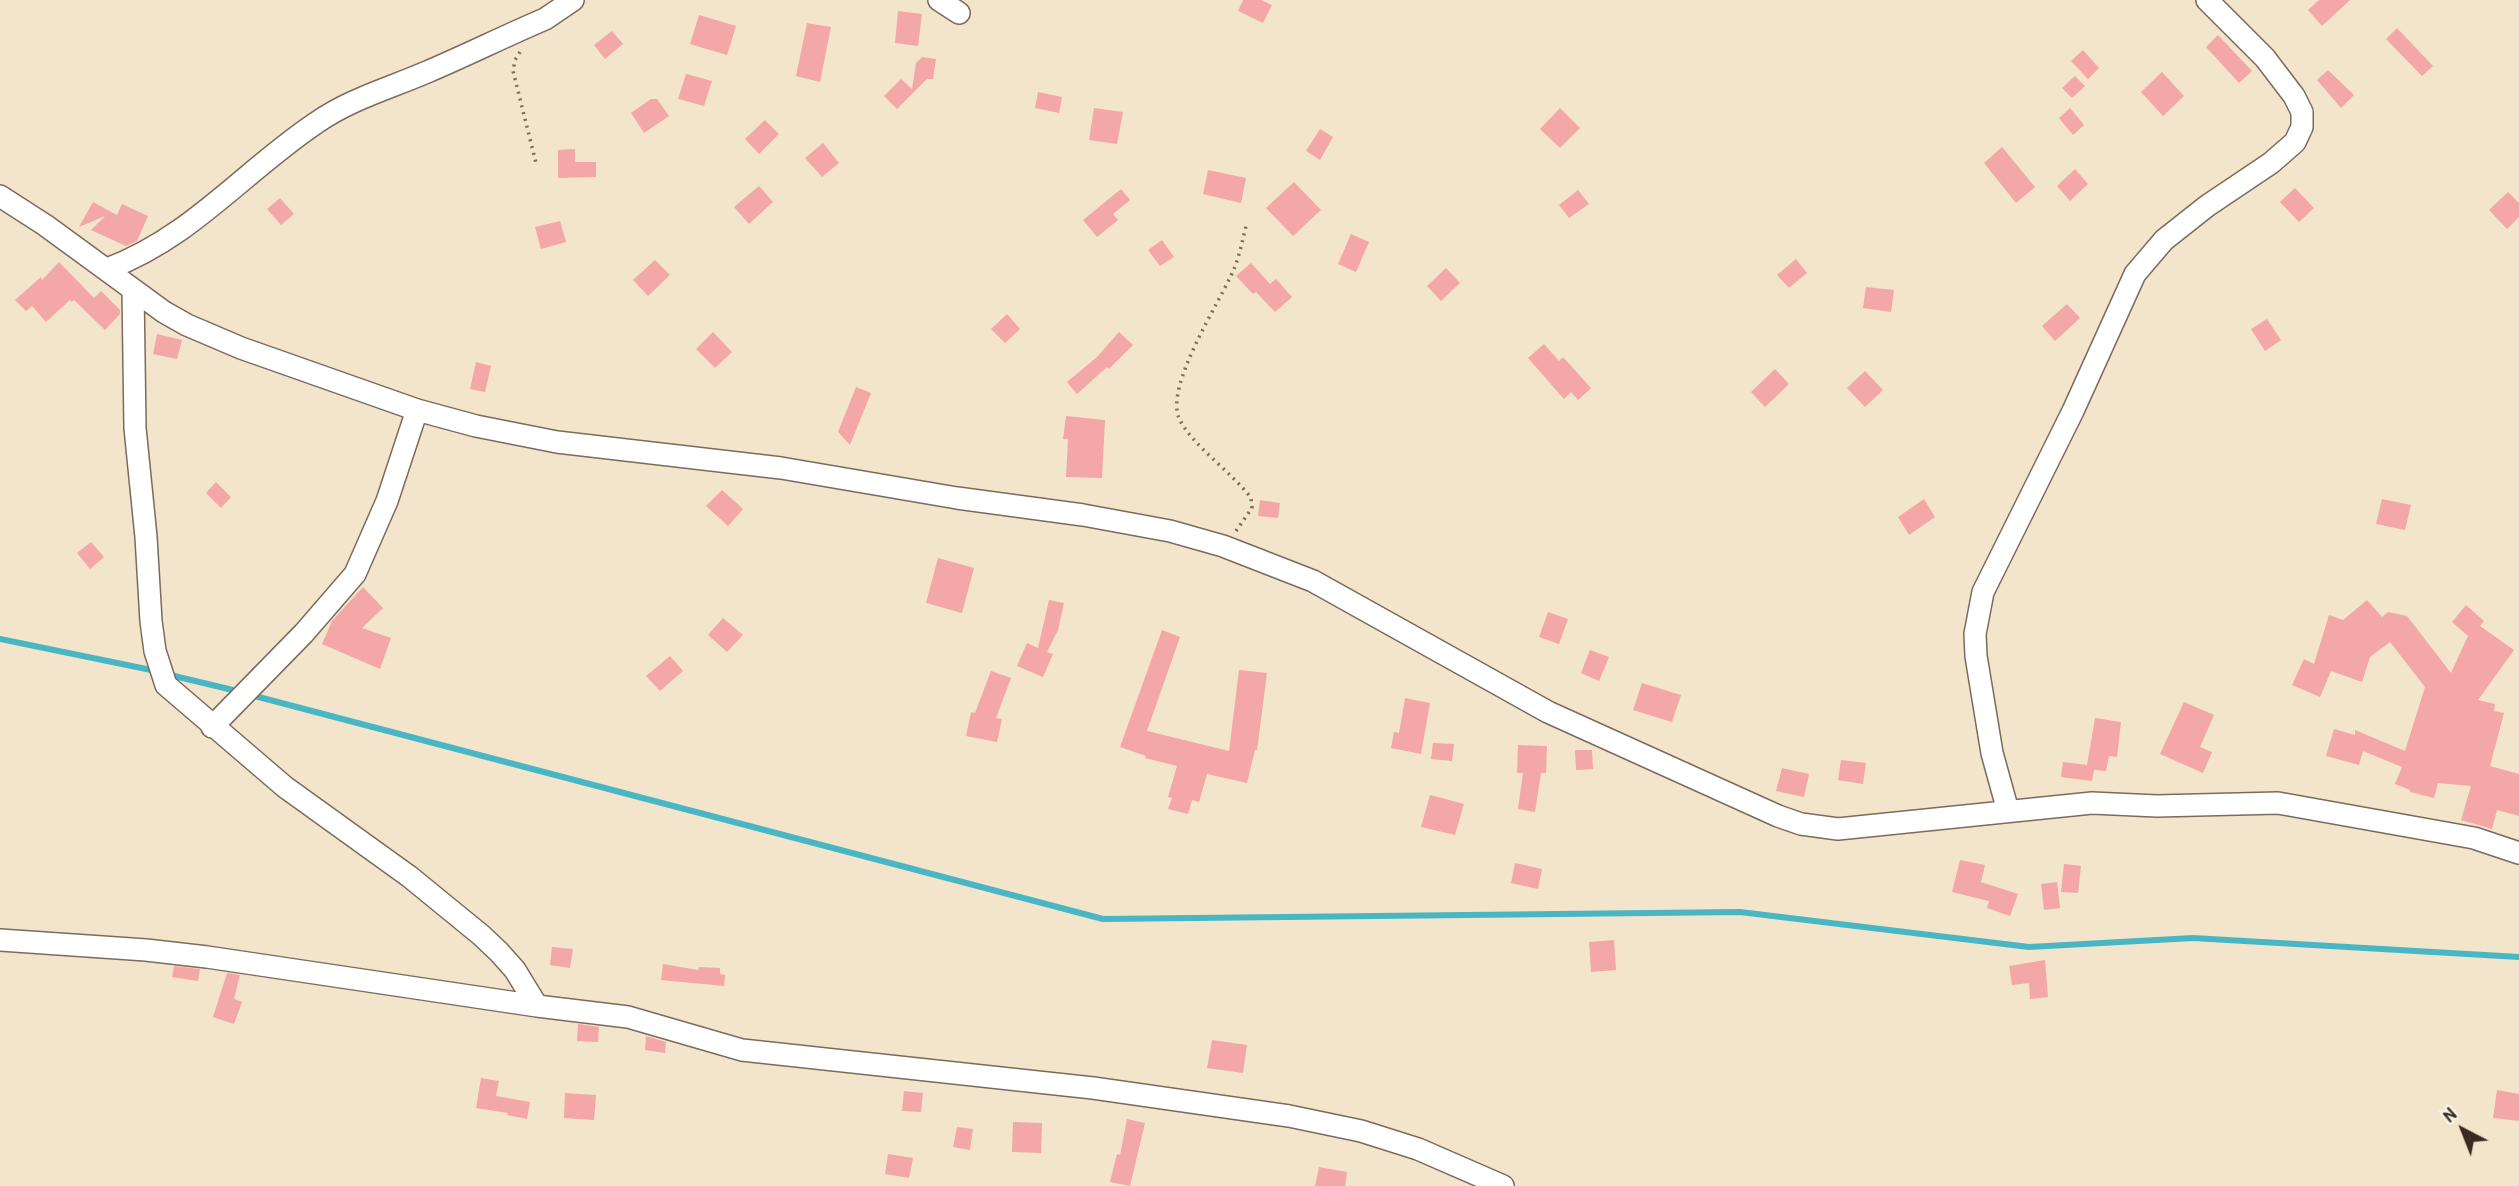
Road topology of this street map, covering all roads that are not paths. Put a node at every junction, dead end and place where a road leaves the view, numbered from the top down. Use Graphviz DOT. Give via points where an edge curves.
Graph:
graph roads {
  1 [pos="573,0"];
  2 [pos="939,0"];
  3 [pos="2207,0"];
  4 [pos="959,13"];
  5 [pos="0,196"];
  6 [pos="107,269"];
  7 [pos="133,290"];
  8 [pos="417,410"];
  9 [pos="212,727"];
  10 [pos="2008,811"];
  11 [pos="2519,853"];
  12 [pos="0,940"];
  13 [pos="537,1006"];
  14 [pos="1503,1186"];
  1 -- 6 [label="street" via="545,19 338,108 174,236"];
  2 -- 4 [label="street"];
  3 -- 10 [label="street" via="2287,87 2302,112 2302,127 2295,142 2164,240 2135,274 1983,592 1976,656 1992,753"];
  5 -- 6 [label="street"];
  6 -- 7 [label="street"];
  7 -- 8 [label="street" via="210,335"];
  7 -- 9 [label="street" via="135,428 155,651 166,685"];
  8 -- 9 [label="street" via="387,501 355,574"];
  8 -- 10 [label="street" via="557,442 781,468 1170,531 1313,581 1548,712 1801,824 1838,828"];
  9 -- 13 [label="street" via="481,934 514,970"];
  10 -- 11 [label="street" via="2092,803 2278,803 2474,838"];
  12 -- 13 [label="street" via="195,955"];
  13 -- 14 [label="street" via="628,1017 752,1052 1068,1085 1289,1116 1418,1149"];
}
